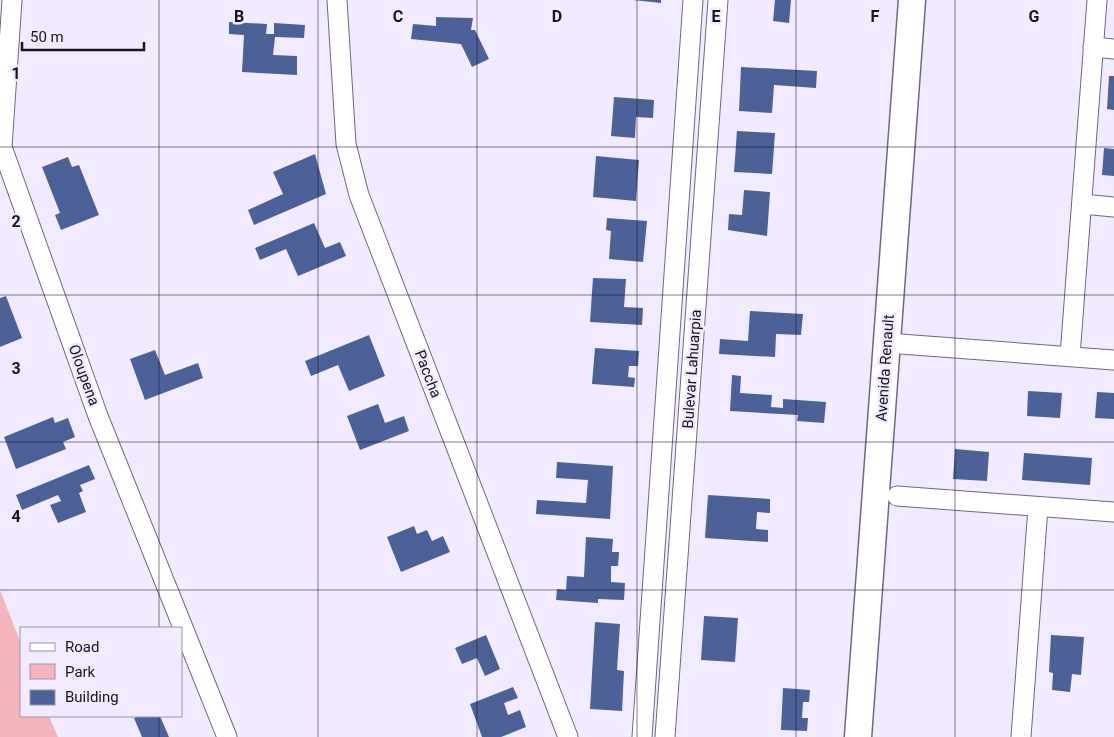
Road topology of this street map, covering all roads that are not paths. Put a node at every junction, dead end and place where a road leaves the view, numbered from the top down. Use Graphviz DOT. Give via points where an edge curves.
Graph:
graph roads {
  1 [pos="12,0"];
  2 [pos="337,0"];
  3 [pos="693,0"];
  4 [pos="718,0"];
  5 [pos="912,0"];
  6 [pos="1097,0"];
  7 [pos="1093,47"];
  8 [pos="1114,48"];
  9 [pos="1082,204"];
  10 [pos="1114,207"];
  11 [pos="887,343"];
  12 [pos="1070,356"];
  13 [pos="1114,360"];
  14 [pos="897,496"];
  15 [pos="1038,507"];
  16 [pos="1114,512"];
  17 [pos="227,737"];
  18 [pos="568,737"];
  19 [pos="642,737"];
  20 [pos="665,737"];
  21 [pos="858,737"];
  22 [pos="1021,737"];
  1 -- 17 [label="street, Oloupena" via="2,147 98,416"];
  2 -- 18 [label="street, Paccha" via="346,144 359,195"];
  3 -- 19 [label="street"];
  4 -- 20 [label="street, Bulevar Lahuarpia"];
  5 -- 11 [label="street, Avenida Renault"];
  6 -- 7 [label="street"];
  7 -- 8 [label="street"];
  7 -- 9 [label="street"];
  9 -- 10 [label="street"];
  9 -- 12 [label="street"];
  11 -- 12 [label="street"];
  11 -- 21 [label="street, Avenida Renault"];
  12 -- 13 [label="street"];
  14 -- 15 [label="street"];
  15 -- 16 [label="street"];
  15 -- 22 [label="street"];
}
